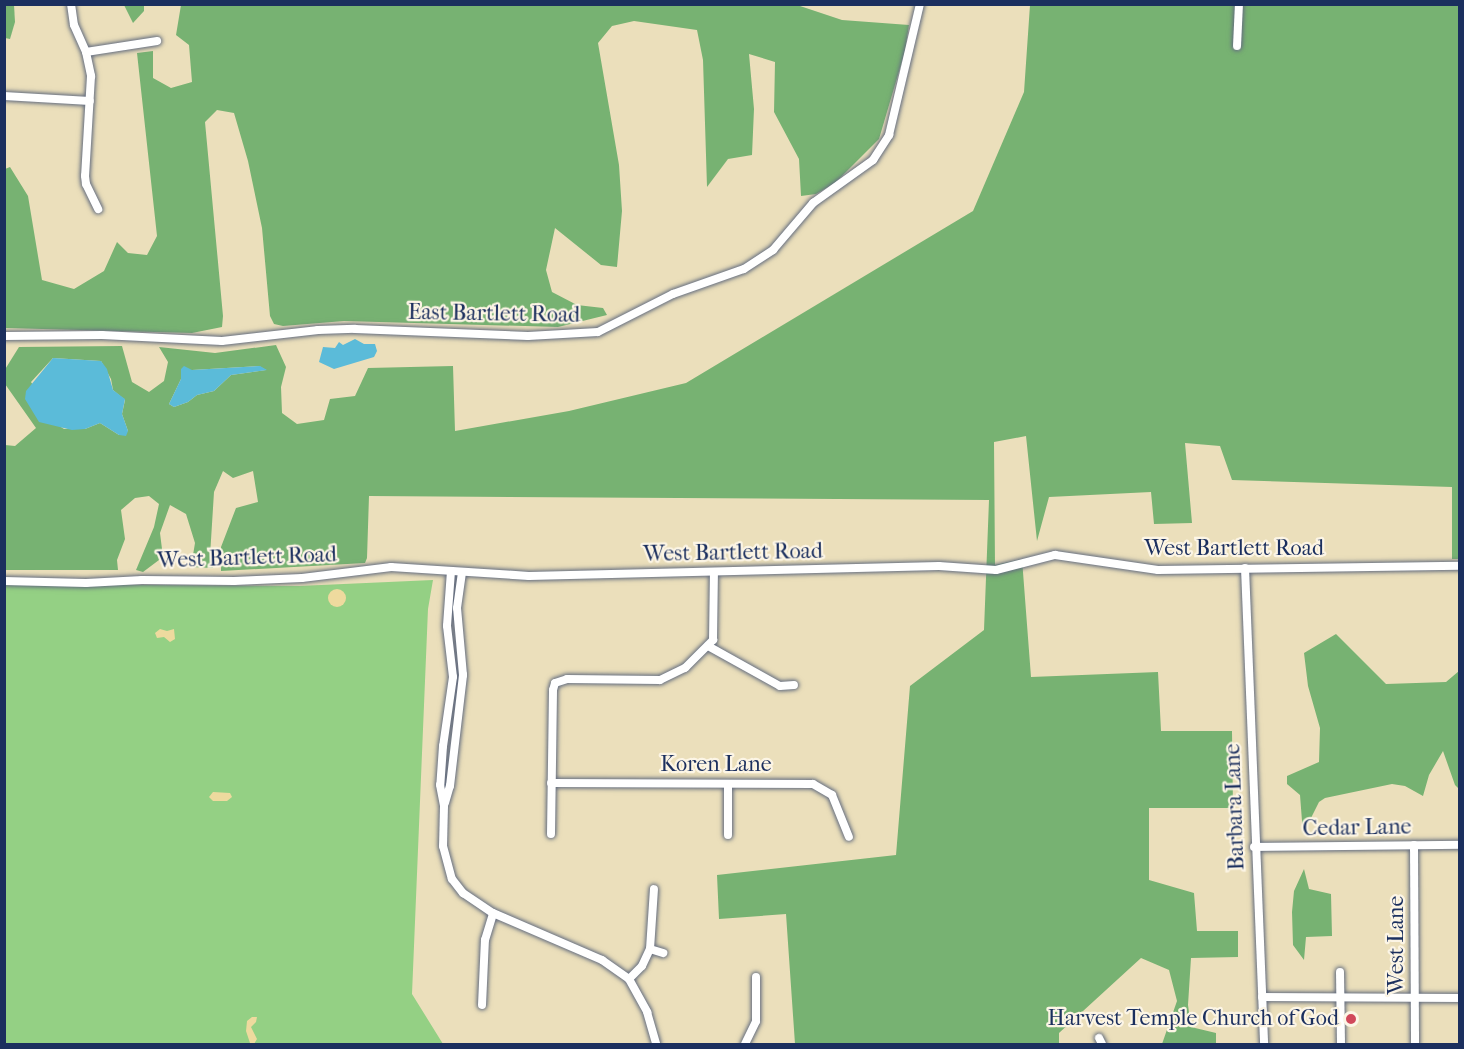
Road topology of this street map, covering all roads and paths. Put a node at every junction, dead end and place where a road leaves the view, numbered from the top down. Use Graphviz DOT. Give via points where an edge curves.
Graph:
graph roads {
  1 [pos="71,4"];
  2 [pos="920,4"];
  3 [pos="1239,4"];
  4 [pos="157,41"];
  5 [pos="1237,46"];
  6 [pos="86,52"];
  7 [pos="4,96"];
  8 [pos="90,101"];
  9 [pos="98,209"];
  10 [pos="4,336"];
  11 [pos="1460,566"];
  12 [pos="1245,568"];
  13 [pos="451,571"];
  14 [pos="462,572"];
  15 [pos="714,572"];
  16 [pos="4,581"];
  17 [pos="447,606"];
  18 [pos="457,608"];
  19 [pos="708,646"];
  20 [pos="795,685"];
  21 [pos="441,775"];
  22 [pos="451,776"];
  23 [pos="552,783"];
  24 [pos="728,784"];
  25 [pos="444,806"];
  26 [pos="551,834"];
  27 [pos="728,835"];
  28 [pos="849,837"];
  29 [pos="1460,845"];
  30 [pos="1414,846"];
  31 [pos="1254,848"];
  32 [pos="654,889"];
  33 [pos="493,913"];
  34 [pos="650,949"];
  35 [pos="663,953"];
  36 [pos="1340,972"];
  37 [pos="756,977"];
  38 [pos="629,980"];
  39 [pos="1262,997"];
  40 [pos="1415,997"];
  41 [pos="1341,998"];
  42 [pos="1460,998"];
  43 [pos="482,1005"];
  44 [pos="657,1044"];
  45 [pos="745,1044"];
  46 [pos="1264,1044"];
  47 [pos="1341,1044"];
  48 [pos="1415,1044"];
  1 -- 6 [label="street" via="74,24"];
  2 -- 10 [label="street, East Bartlett Road" via="889,135 873,160 813,202 774,250 744,269 673,294 598,332 528,336 345,330 222,341 102,335"];
  3 -- 5 [label="street"];
  4 -- 6 [label="street"];
  6 -- 8 [label="street" via="91,76"];
  7 -- 8 [label="street"];
  8 -- 9 [label="street" via="86,184"];
  11 -- 12 [label="street, West Bartlett Road"];
  12 -- 15 [label="street, West Bartlett Road" via="1142,569 1055,555 996,570 939,566"];
  12 -- 31 [label="street, Barbara Lane"];
  13 -- 14 [label="street, West Bartlett Road"];
  13 -- 16 [label="street, West Bartlett Road" via="391,567 302,578"];
  13 -- 17 [label="street"];
  14 -- 15 [label="street, West Bartlett Road" via="536,576"];
  14 -- 18 [label="street"];
  15 -- 19 [label="street" via="713,640"];
  17 -- 18 [label="street"];
  17 -- 21 [label="street" via="453,677"];
  18 -- 22 [label="street" via="463,675"];
  19 -- 20 [label="street" via="780,686"];
  19 -- 23 [label="street" via="685,668 660,680 555,682"];
  21 -- 22 [label="street"];
  21 -- 25 [label="street"];
  22 -- 25 [label="street"];
  23 -- 24 [label="street, Koren Lane"];
  23 -- 26 [label="street"];
  24 -- 27 [label="street"];
  24 -- 28 [label="street, Koren Lane" via="820,786 832,795"];
  25 -- 33 [label="street" via="443,846 452,879 463,893"];
  29 -- 30 [label="street, Cedar Lane"];
  30 -- 31 [label="street, Cedar Lane"];
  30 -- 40 [label="street, West Lane"];
  31 -- 39 [label="street, Barbara Lane"];
  32 -- 34 [label="street"];
  33 -- 38 [label="street" via="602,960"];
  33 -- 43 [label="street" via="484,940"];
  34 -- 35 [label="street"];
  34 -- 38 [label="street"];
  36 -- 41 [label="street"];
  37 -- 45 [label="street" via="756,1021"];
  38 -- 44 [label="street" via="647,1012"];
  39 -- 41 [label="street"];
  39 -- 46 [label="street, Barbara Lane"];
  40 -- 41 [label="street"];
  40 -- 42 [label="street"];
  40 -- 48 [label="street, West Lane"];
  41 -- 47 [label="street"];
}
